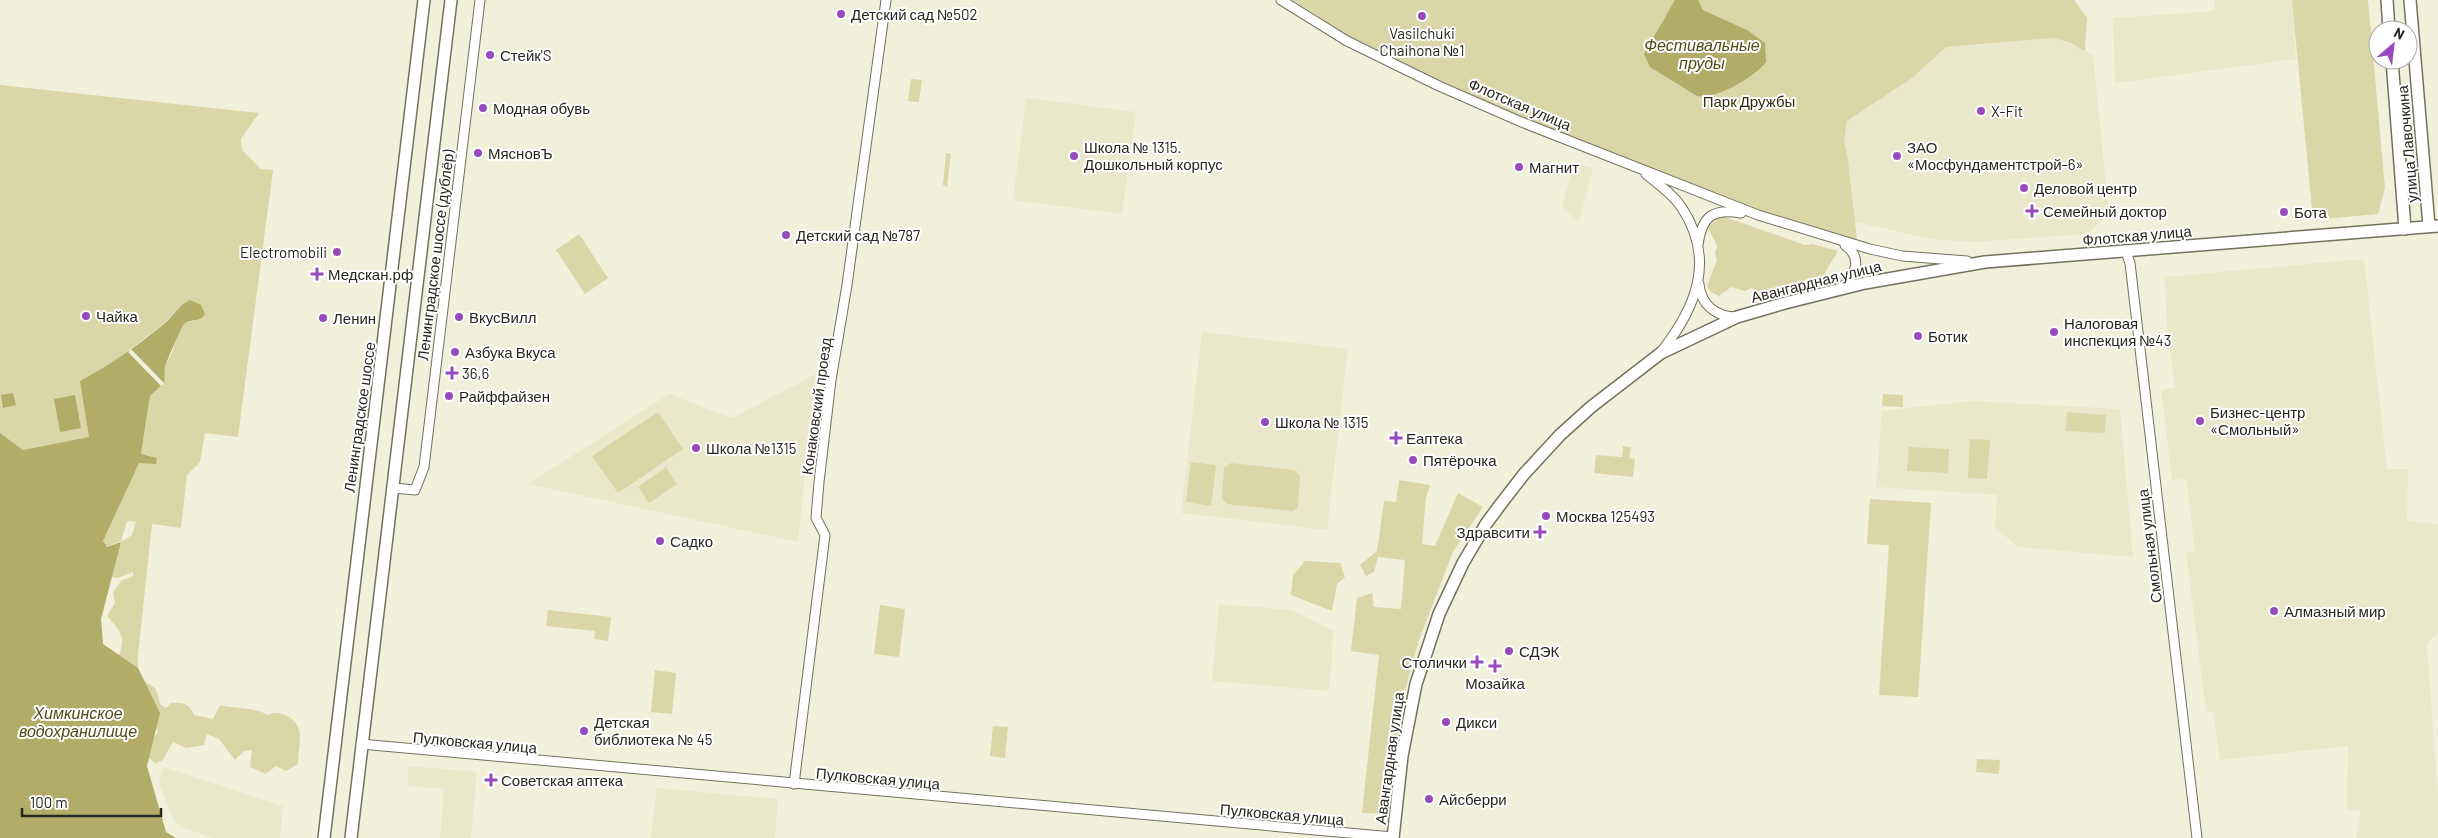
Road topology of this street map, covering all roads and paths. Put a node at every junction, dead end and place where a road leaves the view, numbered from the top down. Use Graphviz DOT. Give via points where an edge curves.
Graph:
graph roads {
  1 [pos="424,0"];
  2 [pos="451,0"];
  3 [pos="480,0"];
  4 [pos="886,0"];
  5 [pos="1281,0"];
  6 [pos="2387,0"];
  7 [pos="2410,0"];
  8 [pos="2388,20"];
  9 [pos="2410,20"];
  10 [pos="2393,70"];
  11 [pos="2414,70"];
  12 [pos="1642,171"];
  13 [pos="1758,215"];
  14 [pos="2434,226"];
  15 [pos="2405,228"];
  16 [pos="1840,242"];
  17 [pos="1698,248"];
  18 [pos="2126,252"];
  19 [pos="1985,262"];
  20 [pos="1698,276"];
  21 [pos="1841,288"];
  22 [pos="1738,317"];
  23 [pos="1661,353"];
  24 [pos="394,488"];
  25 [pos="361,744"];
  26 [pos="794,784"];
  27 [pos="328,789"];
  28 [pos="356,792"];
  29 [pos="317,838"];
  30 [pos="324,838"];
  31 [pos="351,838"];
  32 [pos="357,838"];
  33 [pos="1393,838"];
  34 [pos="2197,838"];
  1 -- 27 [label="main road, Ленинградское шоссе" via="383,358"];
  2 -- 24 [label="main road"];
  3 -- 24 [label="street, Ленинградское шоссе (дублёр)" via="424,467 415,490"];
  4 -- 26 [label="street, Конаковский проезд" via="819,482 816,518 825,534"];
  5 -- 12 [label="street, Флотская улица" via="1390,64"];
  6 -- 8 [label="main road"];
  7 -- 9 [label="main road, улица Лавочкина"];
  10 -- 15 [label="main road, улица Лавочкина"];
  11 -- 14 [label="main road, улица Лавочкина"];
  12 -- 13 [label="street, Флотская улица"];
  12 -- 17 [label="street, Авангардная улица" via="1682,207"];
  13 -- 16 [label="street, Флотская улица"];
  13 -- 17 [label="street, Флотская улица" via="1717,212 1704,224"];
  14 -- 15 [label="main road, Флотская улица"];
  15 -- 18 [label="main road, Флотская улица"];
  16 -- 19 [label="street, Флотская улица" via="1902,256"];
  16 -- 21 [label="street" via="1853,252 1856,267 1850,280"];
  17 -- 20 [label="street, Авангардная улица"];
  18 -- 19 [label="main road, Флотская улица"];
  18 -- 34 [label="street, Смольная улица" via="2130,263"];
  19 -- 21 [label="main road, Авангардная улица"];
  20 -- 22 [label="street" via="1700,291 1710,309 1726,317"];
  20 -- 23 [label="street, Авангардная улица" via="1689,313"];
  21 -- 22 [label="main road, Авангардная улица"];
  22 -- 23 [label="main road, Авангардная улица"];
  23 -- 33 [label="main road, Авангардная улица" via="1560,435 1500,505 1463,563 1439,614 1416,684 1402,756"];
  24 -- 25 [label="main road"];
  25 -- 26 [label="street, Пулковская улица"];
  25 -- 28 [label="main road"];
  26 -- 33 [label="street, Пулковская улица"];
  27 -- 29 [label="main road"];
  27 -- 30 [label="main road, Ленинградское шоссе"];
  28 -- 31 [label="main road"];
  28 -- 32 [label="main road"];
}
